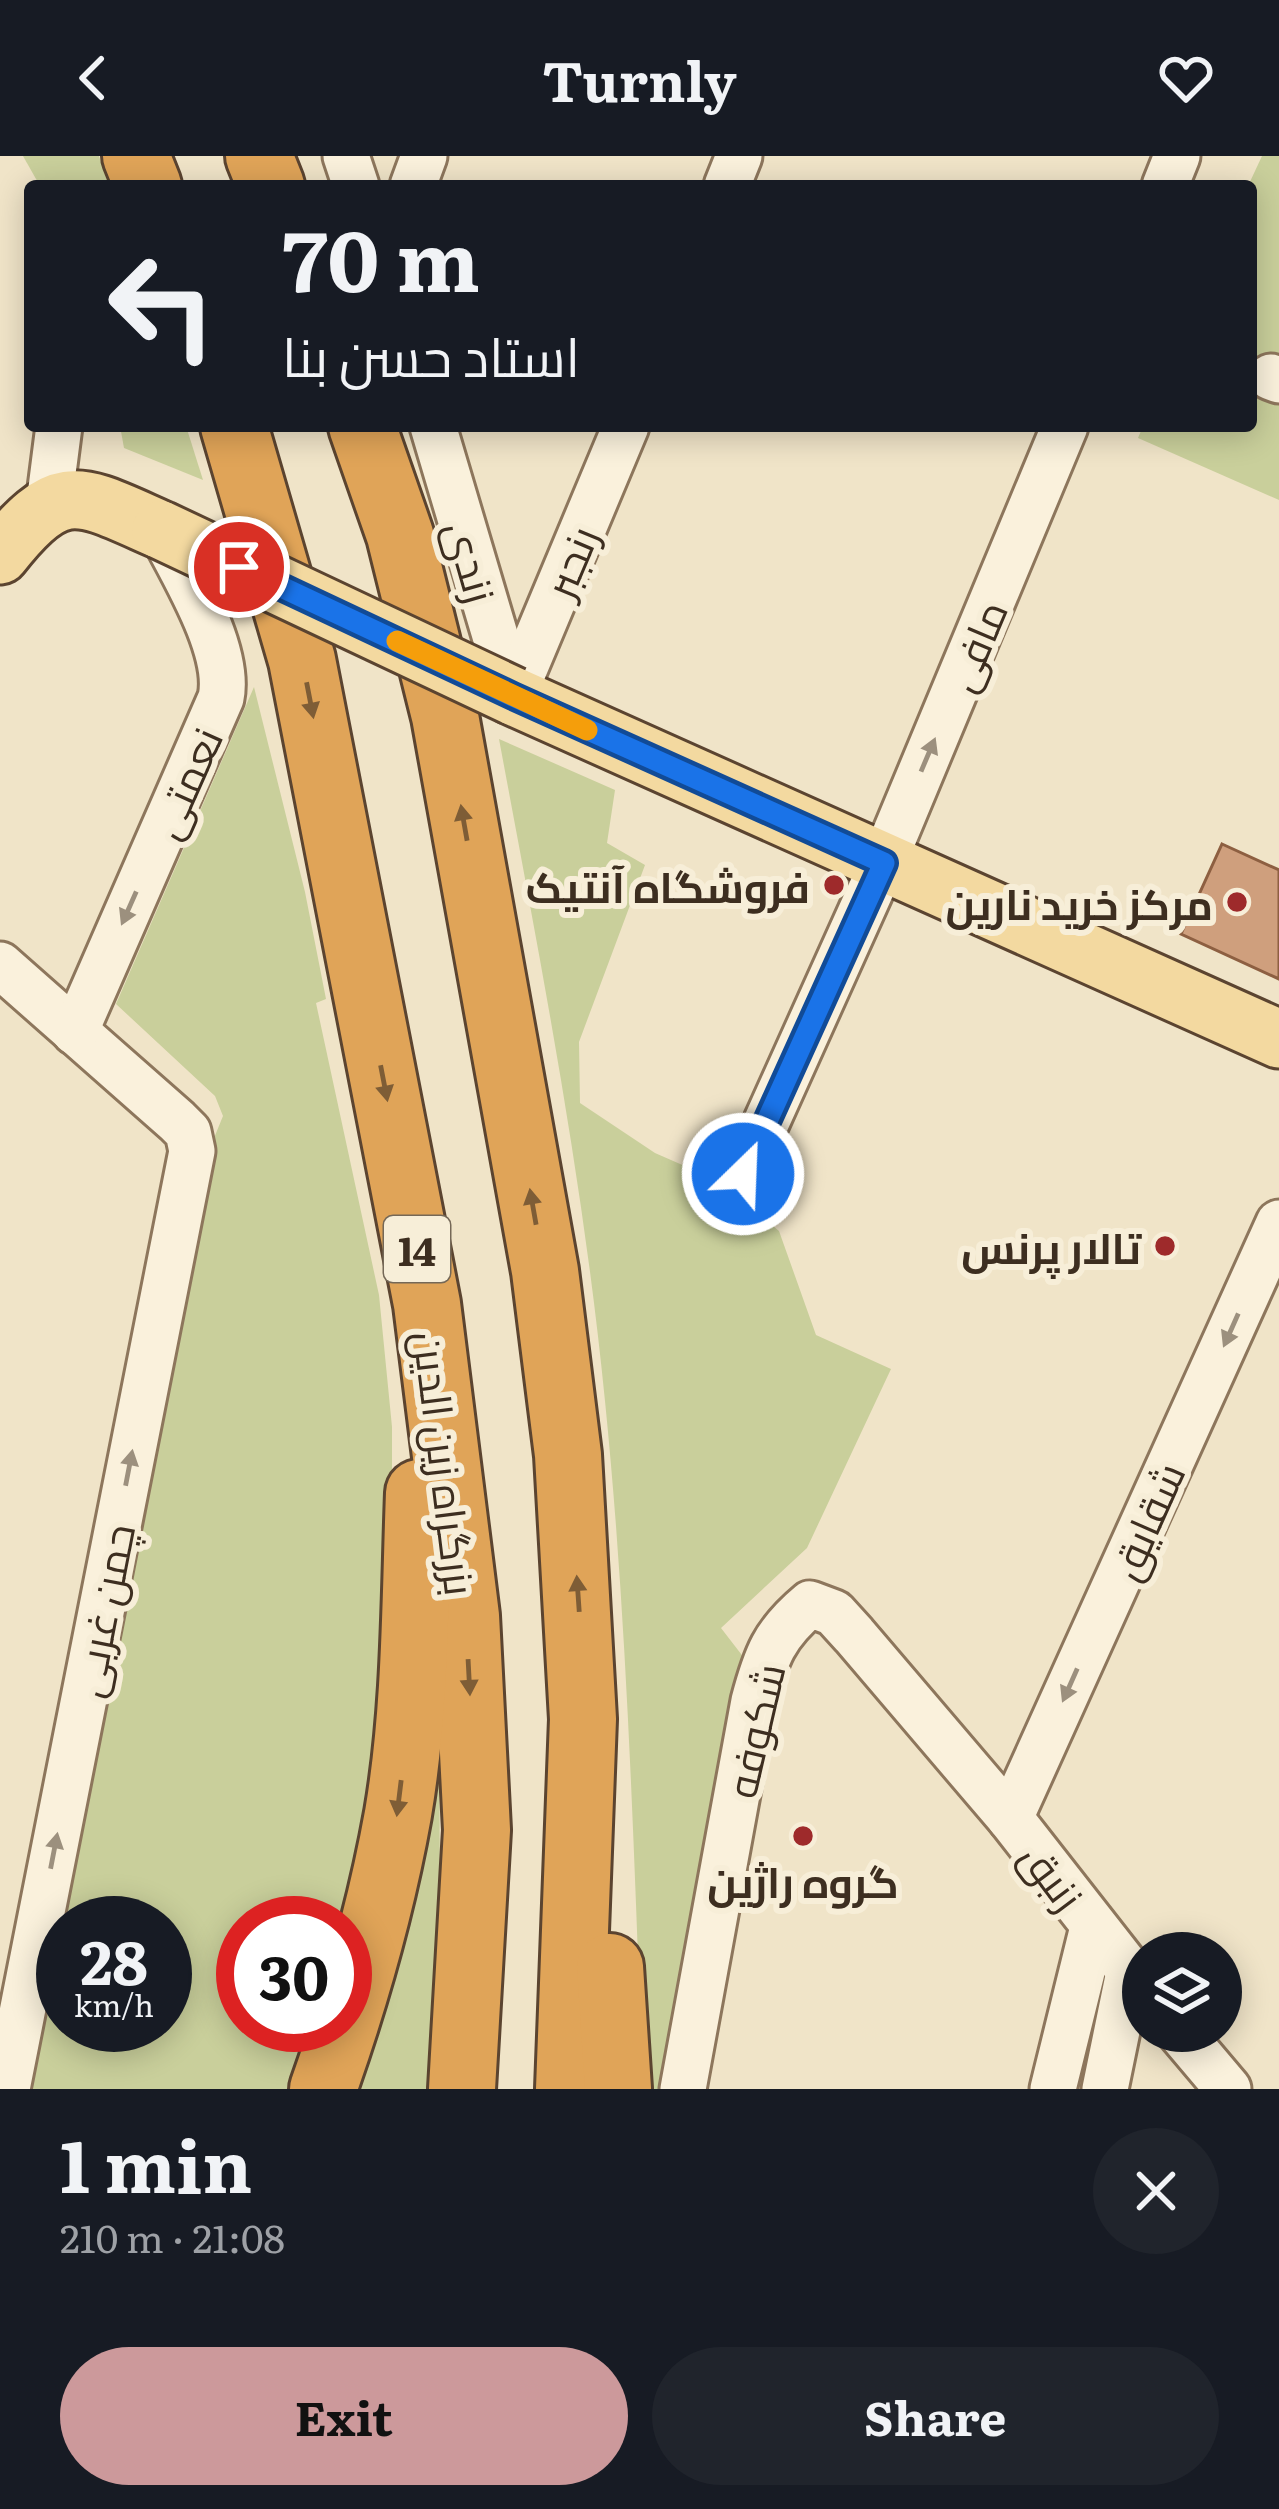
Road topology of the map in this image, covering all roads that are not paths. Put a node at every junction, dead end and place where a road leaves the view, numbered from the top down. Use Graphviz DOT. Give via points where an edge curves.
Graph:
graph roads {
  1 [pos="57,432"];
  2 [pos="236,432"];
  3 [pos="364,432"];
  4 [pos="435,432"];
  5 [pos="623,432"];
  6 [pos="1063,432"];
  7 [pos="49,504"];
  8 [pos="161,530"];
  9 [pos="0,555"];
  10 [pos="513,696"];
  11 [pos="884,863"];
  12 [pos="0,965"];
  13 [pos="75,1032"];
  14 [pos="1279,1039"];
  15 [pos="743,1174"];
  16 [pos="1279,1223"];
  17 [pos="427,1304"];
  18 [pos="583,1719"];
  19 [pos="1010,1818"];
  20 [pos="1093,1928"];
  21 [pos="1122,1963"];
  22 [pos="1122,2029"];
  23 [pos="1197,2052"];
  24 [pos="7,2089"];
  25 [pos="323,2089"];
  26 [pos="462,2089"];
  27 [pos="568,2089"];
  28 [pos="618,2089"];
  29 [pos="683,2089"];
  30 [pos="1053,2089"];
  31 [pos="1105,2089"];
  32 [pos="1228,2089"];
  1 -- 7 [label="street"];
  2 -- 17 [label="highway, بزرگراه زین الدین / 14, one-way" via="302,660"];
  18 -- 3 [label="highway, one-way" via="568,1455 545,1271 445,716 400,535"];
  4 -- 10 [label="street, زندی"];
  5 -- 10 [label="street, رنجبر"];
  11 -- 6 [label="street, مافی, one-way"];
  7 -- 8 [label="main road" via="95,501"];
  7 -- 9 [label="main road"];
  8 -- 10 [label="main road, bridge"];
  8 -- 13 [label="street, نعمتی, one-way" via="224,682"];
  10 -- 11 [label="main road"];
  11 -- 14 [label="main road"];
  11 -- 15 [label="street, مافی"];
  12 -- 13 [label="street"];
  24 -- 13 [label="street, چمن غربی, one-way" via="192,1151 188,1132"];
  16 -- 19 [label="street, شقایق, one-way"];
  17 -- 25 [label="highway, one-way" via="398,1810 362,1980"];
  17 -- 26 [label="highway, بزرگراه زین الدین / 14, one-way" via="466,1616 477,1830"];
  18 -- 27 [label="highway"];
  18 -- 28 [label="highway"];
  19 -- 20 [label="street, زنبق"];
  19 -- 29 [label="street, شکوفه" via="834,1613 810,1604 788,1622 767,1653 754,1701"];
  20 -- 21 [label="street, زنبق"];
  20 -- 30 [label="street"];
  22 -- 31 [label="street"];
  23 -- 32 [label="street"];
}
